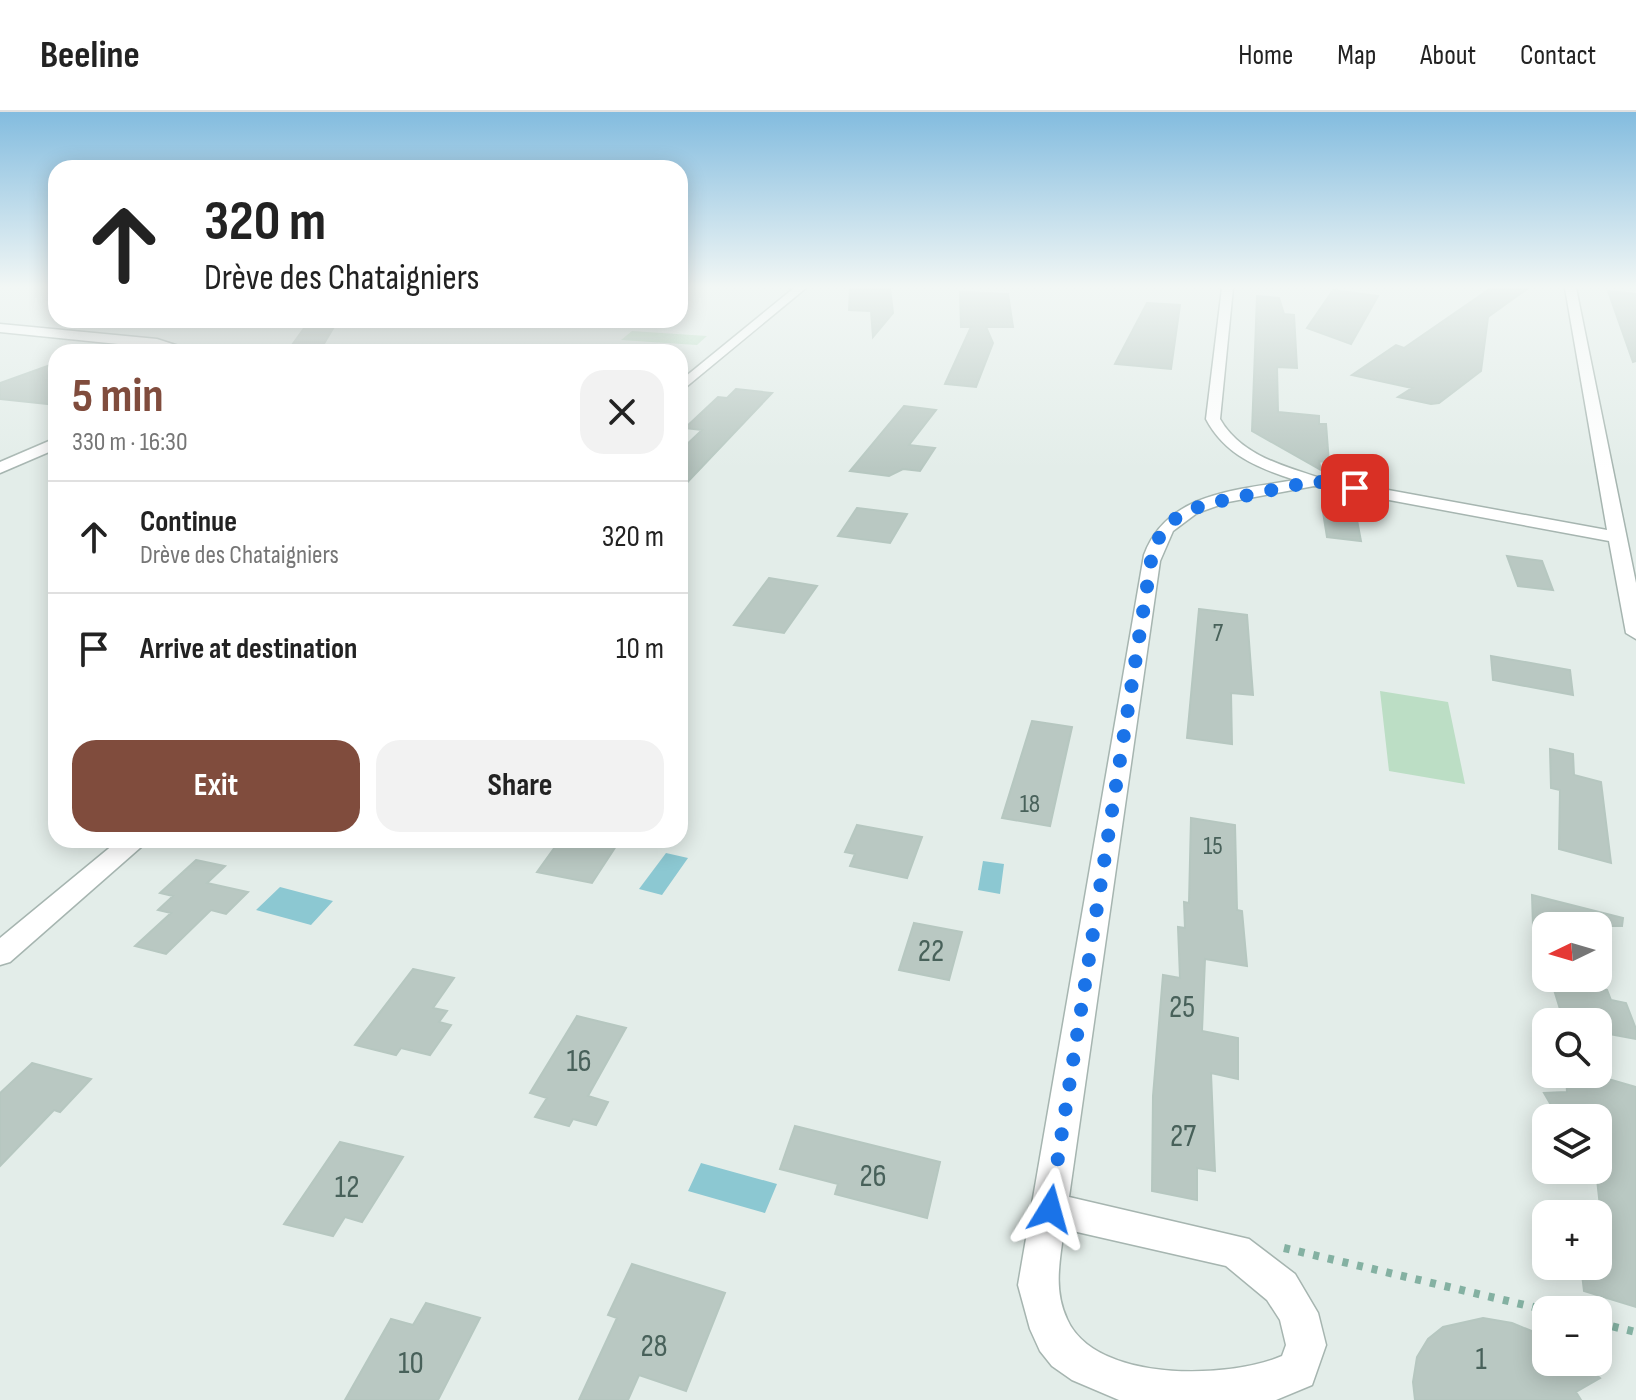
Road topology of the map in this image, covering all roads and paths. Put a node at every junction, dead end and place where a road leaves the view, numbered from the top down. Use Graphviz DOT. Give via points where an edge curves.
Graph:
graph roads {
  1 [pos="728,348"];
  2 [pos="1221,348"];
  3 [pos="1583,348"];
  4 [pos="688,381"];
  5 [pos="48,447"];
  6 [pos="0,468"];
  7 [pos="1314,481"];
  8 [pos="1617,537"];
  9 [pos="1636,633"];
  10 [pos="126,848"];
  11 [pos="0,954"];
  12 [pos="1050,1209"];
  13 [pos="1256,1264"];
  14 [pos="1532,1307"];
  15 [pos="1612,1326"];
  16 [pos="1636,1332"];
  1 -- 4 [label="street"];
  2 -- 7 [label="street" via="1213,419 1218,431 1255,459"];
  3 -- 8 [label="street"];
  5 -- 6 [label="street"];
  7 -- 8 [label="street"];
  7 -- 12 [label="street" via="1202,505 1175,519 1158,539 1096,897"];
  8 -- 9 [label="street"];
  10 -- 11 [label="street"];
  12 -- 13 [label="street" via="1236,1251"];
  12 -- 13 [label="street" via="1037,1285 1049,1329 1066,1352 1132,1386 1205,1400 1251,1393 1297,1370 1306,1345 1298,1313 1281,1287"];
  13 -- 14 [label="path" via="1285,1248"];
  15 -- 16 [label="path"];
}
